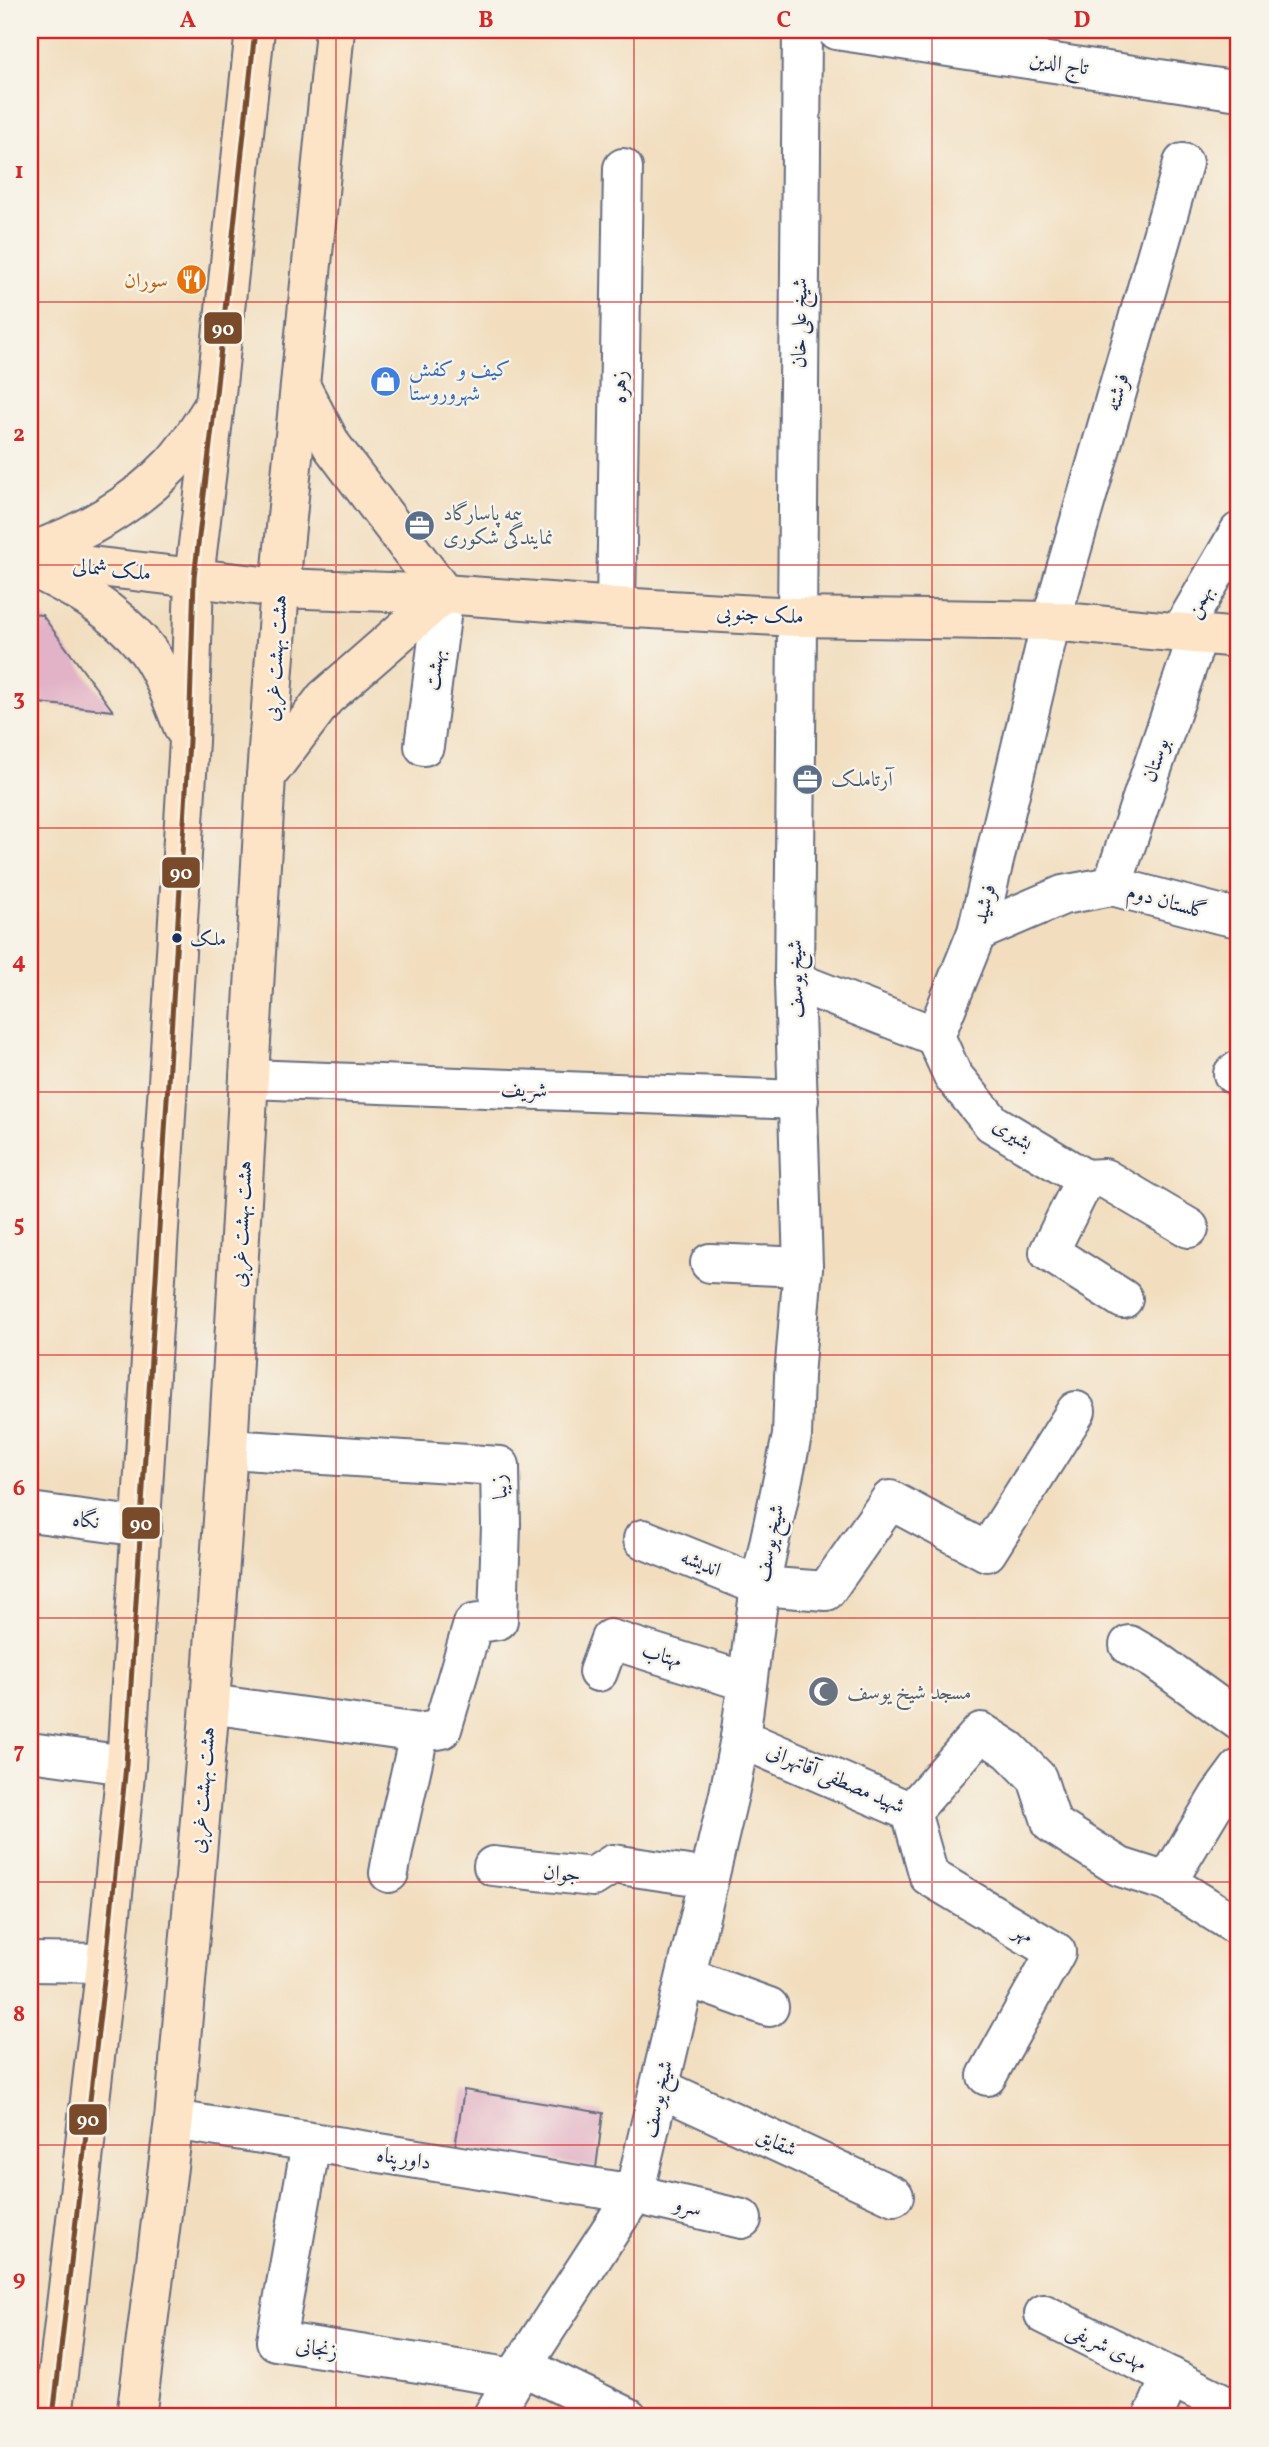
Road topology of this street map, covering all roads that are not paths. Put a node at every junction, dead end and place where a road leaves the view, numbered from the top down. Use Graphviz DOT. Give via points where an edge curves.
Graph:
graph roads {
  1 [pos="255,30"];
  2 [pos="335,30"];
  3 [pos="802,30"];
  4 [pos="836,30"];
  5 [pos="1237,81"];
  6 [pos="1183,163"];
  7 [pos="623,167"];
  8 [pos="301,387"];
  9 [pos="215,403"];
  10 [pos="1239,532"];
  11 [pos="30,552"];
  12 [pos="30,559"];
  13 [pos="30,566"];
  14 [pos="194,578"];
  15 [pos="280,588"];
  16 [pos="444,594"];
  17 [pos="616,607"];
  18 [pos="796,617"];
  19 [pos="1051,621"];
  20 [pos="1190,634"];
  21 [pos="1239,638"];
  22 [pos="189,741"];
  23 [pos="424,746"];
  24 [pos="266,776"];
  25 [pos="1112,886"];
  26 [pos="1239,918"];
  27 [pos="977,932"];
  28 [pos="794,981"];
  29 [pos="935,1036"];
  30 [pos="250,1079"];
  31 [pos="799,1100"];
  32 [pos="1085,1179"];
  33 [pos="1189,1228"];
  34 [pos="710,1263"];
  35 [pos="803,1267"];
  36 [pos="1123,1299"];
  37 [pos="1076,1411"];
  38 [pos="228,1449"];
  39 [pos="30,1512"];
  40 [pos="142,1527"];
  41 [pos="643,1539"];
  42 [pos="760,1586"];
  43 [pos="1129,1645"];
  44 [pos="598,1672"];
  45 [pos="747,1682"];
  46 [pos="210,1704"];
  47 [pos="1239,1721"];
  48 [pos="419,1733"];
  49 [pos="740,1738"];
  50 [pos="30,1752"];
  51 [pos="126,1765"];
  52 [pos="1239,1769"];
  53 [pos="911,1812"];
  54 [pos="493,1866"];
  55 [pos="389,1873"];
  56 [pos="709,1878"];
  57 [pos="1167,1882"];
  58 [pos="1239,1927"];
  59 [pos="30,1962"];
  60 [pos="106,1963"];
  61 [pos="686,1977"];
  62 [pos="769,2007"];
  63 [pos="987,2076"];
  64 [pos="660,2088"];
  65 [pos="174,2120"];
  66 [pos="311,2143"];
  67 [pos="634,2193"];
  68 [pos="894,2196"];
  69 [pos="742,2219"];
  70 [pos="1044,2314"];
  71 [pos="519,2372"];
  72 [pos="1171,2378"];
  73 [pos="1239,2411"];
  74 [pos="52,2417"];
  75 [pos="136,2417"];
  76 [pos="492,2417"];
  77 [pos="628,2417"];
  78 [pos="1153,2417"];
  1 -- 9 [label="main road"];
  2 -- 8 [label="main road, هشت بهشت غربی"];
  3 -- 18 [label="street, شیخ علی خان"];
  4 -- 5 [label="street, تاج الدین"];
  6 -- 19 [label="street, فرشته"];
  7 -- 17 [label="street, زهره"];
  8 -- 15 [label="main road, هشت بهشت غربی"];
  8 -- 16 [label="main road" via="332,446"];
  9 -- 11 [label="main road" via="171,465 140,492 61,542"];
  9 -- 14 [label="main road"];
  10 -- 20 [label="street, بهمن"];
  12 -- 14 [label="main road, ملک شمالی"];
  13 -- 22 [label="main road" via="80,590 145,647"];
  14 -- 15 [label="main road"];
  14 -- 22 [label="main road"];
  15 -- 16 [label="main road, ملک جنوبی"];
  15 -- 24 [label="main road, هشت بهشت غربی"];
  16 -- 17 [label="main road, ملک جنوبی"];
  16 -- 23 [label="street, بهشت"];
  16 -- 24 [label="main road" via="325,698"];
  17 -- 18 [label="main road, ملک جنوبی"];
  18 -- 19 [label="main road, ملک جنوبی"];
  18 -- 28 [label="street, شیخ یوسف"];
  19 -- 20 [label="main road, ملک جنوبی"];
  19 -- 27 [label="street, فرشید"];
  20 -- 21 [label="main road, ملک جنوبی"];
  20 -- 25 [label="street, بوستان"];
  22 -- 40 [label="main road"];
  24 -- 30 [label="main road, هشت بهشت غربی"];
  25 -- 26 [label="street, گلستان دوم"];
  25 -- 27 [label="street, گلستان دوم" via="1063,895"];
  27 -- 29 [label="street, فرشید"];
  28 -- 29 [label="street"];
  28 -- 31 [label="street, شیخ یوسف"];
  29 -- 32 [label="street, بشیری" via="953,1076 992,1123"];
  30 -- 31 [label="street, شریف"];
  30 -- 38 [label="main road, هشت بهشت غربی"];
  31 -- 35 [label="street, شیخ یوسف"];
  32 -- 33 [label="street, بشیری" via="1104,1178"];
  32 -- 36 [label="street" via="1049,1252"];
  34 -- 35 [label="street"];
  35 -- 42 [label="street, شیخ یوسف" via="792,1436"];
  37 -- 42 [label="street, اندیشه" via="987,1552 890,1500 826,1591"];
  38 -- 46 [label="main road, هشت بهشت غربی"];
  38 -- 48 [label="street, زیبا" via="500,1466 498,1620 473,1624 442,1730"];
  39 -- 40 [label="street, نگاه"];
  40 -- 51 [label="main road"];
  41 -- 42 [label="street, اندیشه"];
  42 -- 45 [label="street, شیخ یوسف"];
  43 -- 47 [label="street"];
  44 -- 45 [label="street, مهتاب" via="610,1639"];
  45 -- 49 [label="street, شیخ یوسف"];
  46 -- 48 [label="street"];
  46 -- 65 [label="main road, هشت بهشت غربی"];
  48 -- 55 [label="street"];
  49 -- 53 [label="street, شهید مصطفی آقاتهرانی"];
  49 -- 56 [label="street, شیخ یوسف"];
  50 -- 51 [label="street"];
  51 -- 60 [label="main road"];
  52 -- 57 [label="street"];
  53 -- 57 [label="street, شهید مصطفی آقاتهرانی" via="981,1732 1010,1749 1037,1778 1052,1824 1120,1867"];
  53 -- 63 [label="street, مهر" via="929,1876 1056,1952"];
  54 -- 56 [label="street, جوان" via="593,1877 614,1864"];
  56 -- 61 [label="street, شیخ یوسف"];
  57 -- 58 [label="street, شهید مصطفی آقاتهرانی"];
  59 -- 60 [label="street"];
  60 -- 74 [label="main road"];
  61 -- 62 [label="street"];
  61 -- 64 [label="street, شیخ یوسف"];
  64 -- 67 [label="street, شیخ یوسف"];
  64 -- 68 [label="street, شقایق"];
  65 -- 66 [label="street, داورپناه"];
  65 -- 75 [label="main road, هشت بهشت غربی"];
  66 -- 67 [label="street, داورپناه"];
  66 -- 71 [label="street, زنجانی" via="276,2342"];
  67 -- 69 [label="street, سرو"];
  67 -- 71 [label="street, شیخ یوسف"];
  70 -- 72 [label="street, مهدی شریفی"];
  71 -- 76 [label="street, شیخ یوسف"];
  71 -- 77 [label="street"];
  72 -- 73 [label="street, مهدی شریفی"];
  72 -- 78 [label="street, مهدی شریفی"];
}
